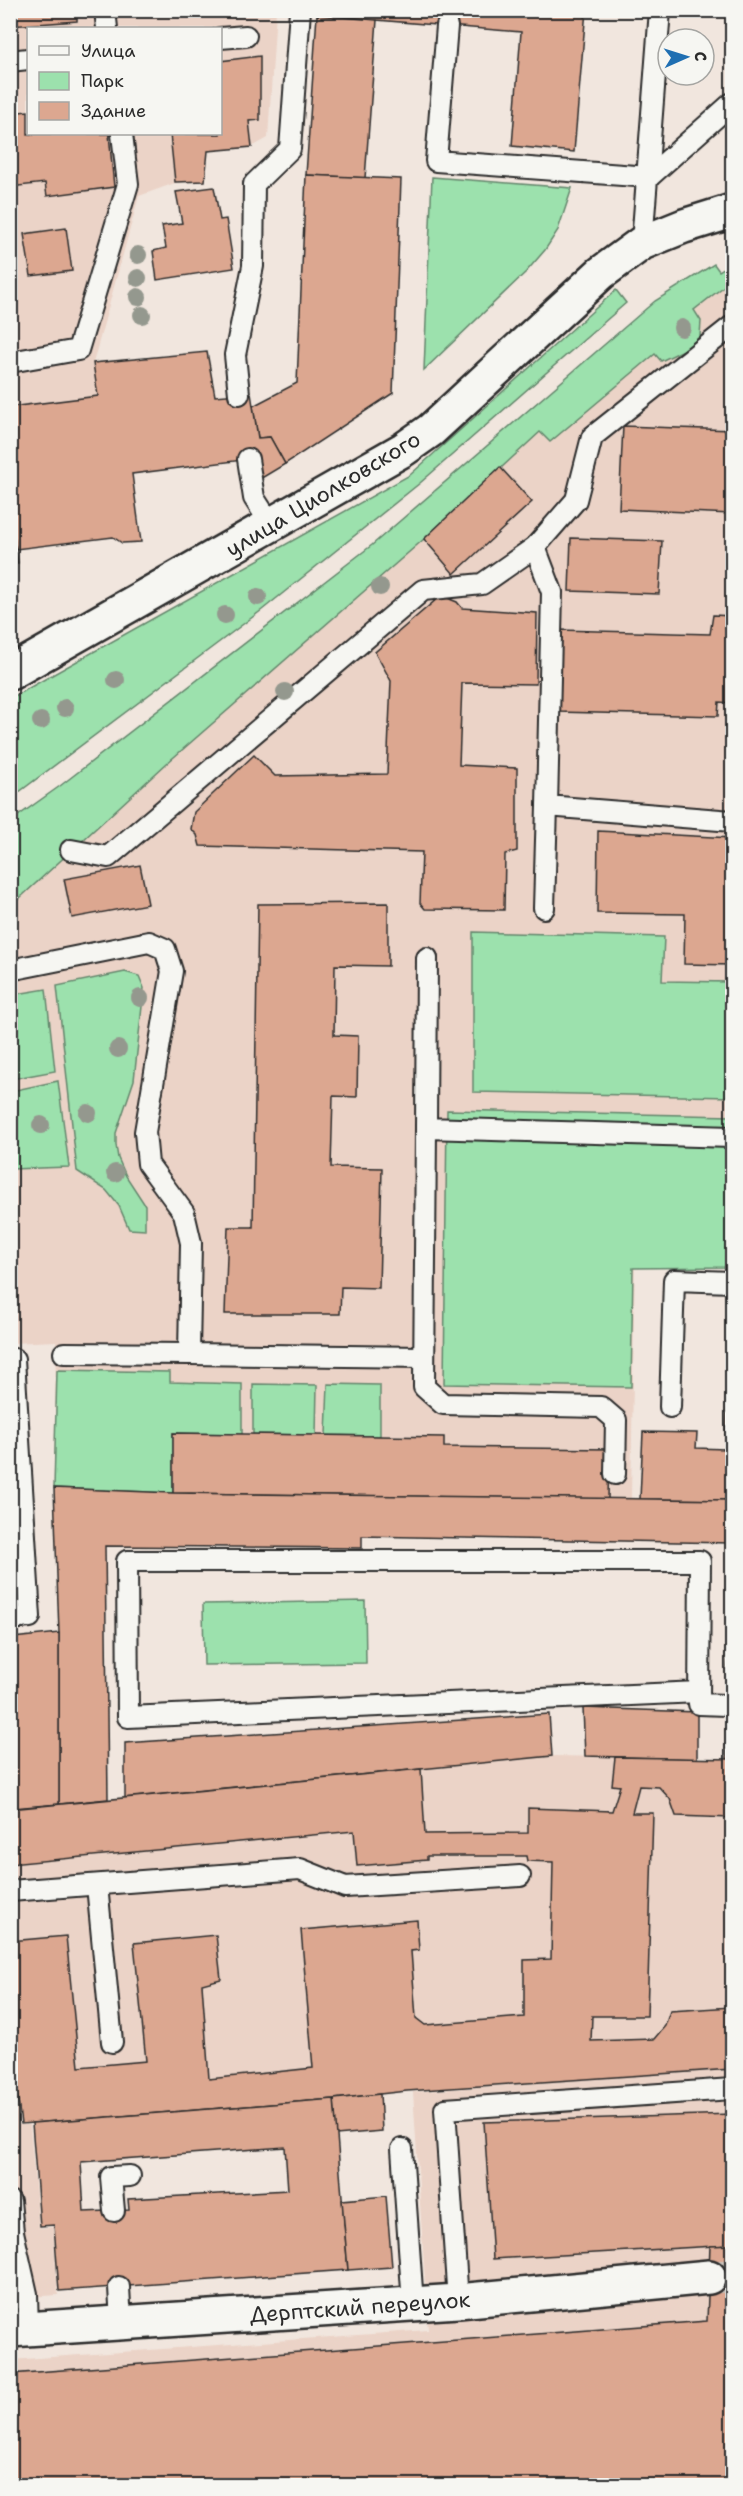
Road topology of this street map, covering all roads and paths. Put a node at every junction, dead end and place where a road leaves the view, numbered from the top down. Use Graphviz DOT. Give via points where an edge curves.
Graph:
graph roads {
  1 [pos="105,10"];
  2 [pos="300,10"];
  3 [pos="660,10"];
  4 [pos="447,26"];
  5 [pos="107,27"];
  6 [pos="246,36"];
  7 [pos="222,38"];
  8 [pos="27,59"];
  9 [pos="10,61"];
  10 [pos="732,103"];
  11 [pos="122,135"];
  12 [pos="649,177"];
  13 [pos="732,211"];
  14 [pos="642,243"];
  15 [pos="732,326"];
  16 [pos="10,362"];
  17 [pos="239,394"];
  18 [pos="248,459"];
  19 [pos="272,526"];
  20 [pos="535,547"];
  21 [pos="10,673"];
  22 [pos="547,806"];
  23 [pos="732,820"];
  24 [pos="71,850"];
  25 [pos="544,908"];
  26 [pos="427,958"];
  27 [pos="10,970"];
  28 [pos="426,1128"];
  29 [pos="732,1137"];
  30 [pos="732,1282"];
  31 [pos="63,1353"];
  32 [pos="189,1354"];
  33 [pos="424,1357"];
  34 [pos="10,1360"];
  35 [pos="670,1407"];
  36 [pos="615,1474"];
  37 [pos="10,1619"];
  38 [pos="699,1692"];
  39 [pos="726,1705"];
  40 [pos="520,1876"];
  41 [pos="97,1885"];
  42 [pos="10,1891"];
  43 [pos="112,2042"];
  44 [pos="732,2090"];
  45 [pos="402,2149"];
  46 [pos="130,2176"];
  47 [pos="10,2201"];
  48 [pos="114,2211"];
  49 [pos="709,2277"];
  50 [pos="119,2287"];
  51 [pos="458,2301"];
  52 [pos="413,2304"];
  53 [pos="121,2323"];
  54 [pos="19,2329"];
  1 -- 5 [label="lane"];
  2 -- 17 [label="lane" via="290,149 254,183 252,266 235,355"];
  3 -- 12 [label="lane"];
  4 -- 12 [label="lane" via="436,161"];
  6 -- 7 [label="lane"];
  8 -- 9 [label="lane"];
  10 -- 12 [label="lane"];
  11 -- 16 [label="lane" via="128,184 78,350"];
  12 -- 14 [label="lane"];
  13 -- 14 [label="street, улица Циолковского"];
  14 -- 19 [label="street, улица Циолковского" via="601,273 431,430"];
  15 -- 20 [label="lane" via="592,437 576,500"];
  18 -- 19 [label="lane" via="254,498"];
  19 -- 21 [label="street, улица Циолковского"];
  20 -- 22 [label="lane" via="552,592"];
  20 -- 24 [label="lane" via="482,584 423,590 108,857"];
  22 -- 23 [label="lane"];
  22 -- 25 [label="lane"];
  26 -- 28 [label="lane"];
  27 -- 32 [label="lane" via="150,942 165,949 172,971 145,1132 148,1164 184,1213 191,1243"];
  28 -- 29 [label="lane"];
  28 -- 33 [label="lane"];
  30 -- 35 [label="lane" via="674,1280"];
  31 -- 32 [label="lane"];
  32 -- 33 [label="lane"];
  33 -- 36 [label="lane" via="424,1387 443,1404 601,1407 616,1420"];
  34 -- 37 [label="lane" via="14,1359 30,1617"];
  38 -- 38 [label="lane" via="128,1717 127,1561 700,1561"];
  38 -- 39 [label="lane" via="699,1704"];
  40 -- 41 [label="lane" via="345,1887 300,1869"];
  41 -- 42 [label="lane"];
  41 -- 43 [label="lane"];
  44 -- 51 [label="lane" via="445,2109"];
  45 -- 52 [label="lane"];
  46 -- 48 [label="lane" via="111,2177"];
  47 -- 54 [label="lane" via="27,2294"];
  49 -- 51 [label="street, Дерптский переулок"];
  50 -- 53 [label="lane"];
  51 -- 52 [label="street, Дерптский переулок"];
  52 -- 53 [label="street, Дерптский переулок"];
  53 -- 54 [label="street, Дерптский переулок"];
}
